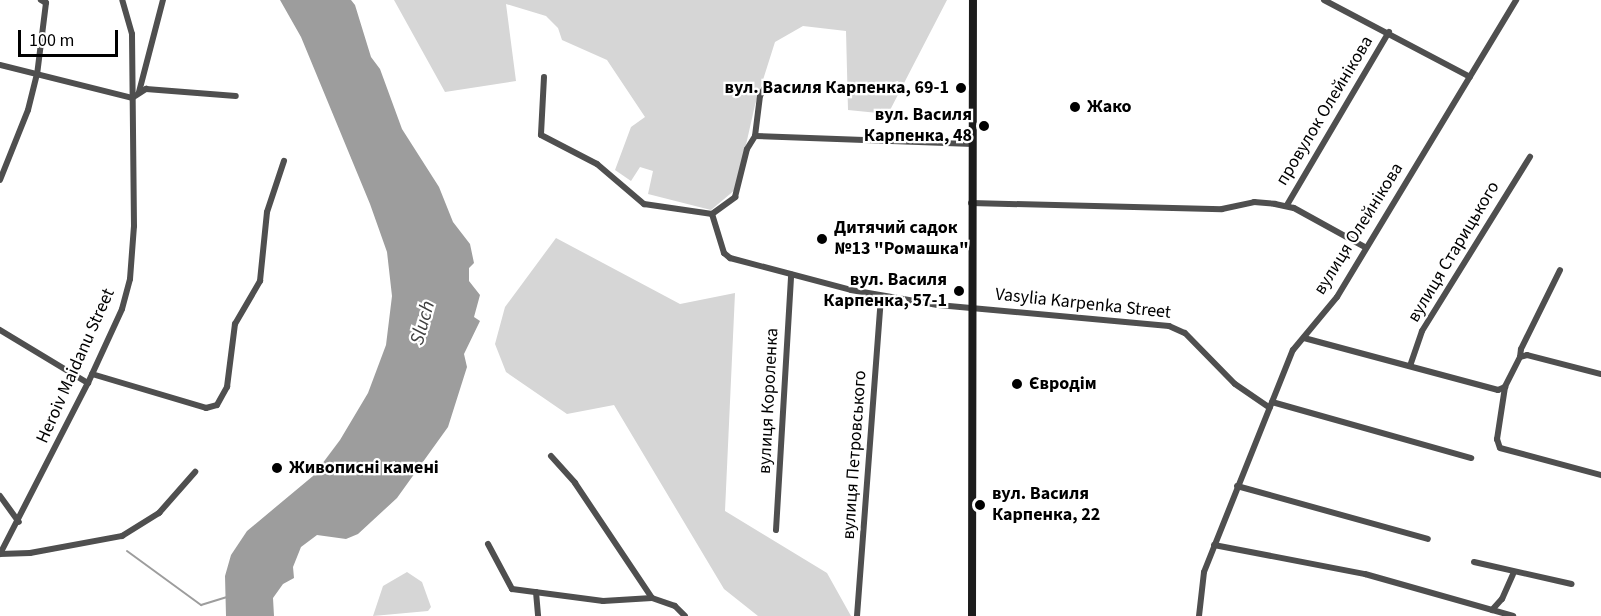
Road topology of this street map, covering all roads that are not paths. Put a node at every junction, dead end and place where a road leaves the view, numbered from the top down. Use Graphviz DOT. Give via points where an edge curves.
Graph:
graph roads {
  1 [pos="41,0"];
  2 [pos="122,0"];
  3 [pos="163,0"];
  4 [pos="974,0"];
  5 [pos="1324,0"];
  6 [pos="1516,0"];
  7 [pos="1389,32"];
  8 [pos="0,65"];
  9 [pos="37,75"];
  10 [pos="1470,76"];
  11 [pos="544,77"];
  12 [pos="765,87"];
  13 [pos="139,92"];
  14 [pos="236,96"];
  15 [pos="132,98"];
  16 [pos="755,136"];
  17 [pos="973,144"];
  18 [pos="1530,157"];
  19 [pos="284,161"];
  20 [pos="0,180"];
  21 [pos="970,203"];
  22 [pos="1287,205"];
  23 [pos="712,214"];
  24 [pos="1365,247"];
  25 [pos="1560,270"];
  26 [pos="792,274"];
  27 [pos="881,296"];
  28 [pos="971,309"];
  29 [pos="0,330"];
  30 [pos="1304,338"];
  31 [pos="1520,357"];
  32 [pos="1410,366"];
  33 [pos="92,374"];
  34 [pos="1601,374"];
  35 [pos="88,383"];
  36 [pos="1505,387"];
  37 [pos="1271,405"];
  38 [pos="550,456"];
  39 [pos="1471,458"];
  40 [pos="195,472"];
  41 [pos="1601,475"];
  42 [pos="1236,486"];
  43 [pos="0,496"];
  44 [pos="19,522"];
  45 [pos="776,530"];
  46 [pos="1428,540"];
  47 [pos="488,544"];
  48 [pos="1214,545"];
  49 [pos="0,554"];
  50 [pos="1474,562"];
  51 [pos="1513,574"];
  52 [pos="1572,584"];
  53 [pos="536,592"];
  54 [pos="652,598"];
  55 [pos="1492,610"];
  56 [pos="538,616"];
  57 [pos="685,616"];
  58 [pos="857,616"];
  59 [pos="972,616"];
  60 [pos="1199,616"];
  61 [pos="1513,616"];
  1 -- 9 [label="street" via="46,3"];
  2 -- 15 [label="street, Heroiv Maidanu Street" via="132,34"];
  3 -- 13 [label="street"];
  4 -- 17 [label="street, Vasylia Karpenka Street"];
  5 -- 7 [label="street, провулок Олейнікова"];
  6 -- 10 [label="street, вулиця Олейнікова"];
  7 -- 10 [label="street, провулок Олейнікова"];
  7 -- 22 [label="street, провулок Олейнікова"];
  8 -- 9 [label="street"];
  9 -- 15 [label="street"];
  9 -- 20 [label="street" via="28,110"];
  10 -- 24 [label="street, вулиця Олейнікова"];
  11 -- 23 [label="street" via="541,135 549,142 597,164 644,204"];
  12 -- 16 [label="street" via="760,96"];
  13 -- 14 [label="street"];
  13 -- 15 [label="street"];
  15 -- 33 [label="street, Heroiv Maidanu Street" via="134,226 130,279 122,309"];
  16 -- 17 [label="street"];
  16 -- 23 [label="street" via="747,149 735,197"];
  17 -- 21 [label="street, Vasylia Karpenka Street"];
  18 -- 32 [label="street, вулиця Старицького" via="1422,331"];
  19 -- 33 [label="street" via="267,212 260,281 235,324 227,387 218,405 198,406"];
  21 -- 22 [label="street" via="1222,209 1254,202"];
  21 -- 28 [label="street, Vasylia Karpenka Street"];
  22 -- 24 [label="street"];
  23 -- 26 [label="street" via="724,253 730,258"];
  24 -- 30 [label="street, вулиця Олейнікова" via="1337,297"];
  25 -- 31 [label="street"];
  26 -- 27 [label="street"];
  26 -- 45 [label="street, вулиця Короленка"];
  27 -- 28 [label="street"];
  27 -- 58 [label="street, вулиця Петровського"];
  28 -- 37 [label="street, Vasylia Karpenka Street" via="1169,326 1185,333 1235,384"];
  28 -- 59 [label="street, Vasylia Karpenka Street"];
  29 -- 35 [label="street"];
  30 -- 32 [label="street"];
  30 -- 37 [label="street, вулиця Олейнікова" via="1293,350"];
  31 -- 34 [label="street" via="1527,355"];
  31 -- 36 [label="street"];
  32 -- 36 [label="street" via="1498,390"];
  33 -- 35 [label="street, Heroiv Maidanu Street"];
  35 -- 44 [label="street, Heroiv Maidanu Street"];
  36 -- 41 [label="street" via="1497,439 1500,448"];
  37 -- 39 [label="street, Vasylia Karpenka Street"];
  37 -- 42 [label="street, вулиця Олейнікова"];
  38 -- 54 [label="street" via="575,483"];
  40 -- 49 [label="street" via="159,513 122,536 30,553"];
  42 -- 46 [label="street"];
  42 -- 48 [label="street, вулиця Олейнікова"];
  43 -- 44 [label="street"];
  44 -- 49 [label="street, Heroiv Maidanu Street"];
  47 -- 53 [label="street" via="512,588"];
  48 -- 55 [label="street" via="1365,574"];
  48 -- 60 [label="street, вулиця Олейнікова" via="1204,572"];
  50 -- 51 [label="street"];
  51 -- 52 [label="street"];
  51 -- 55 [label="street" via="1502,599"];
  53 -- 54 [label="street" via="603,601"];
  53 -- 56 [label="street"];
  54 -- 57 [label="street" via="675,606"];
  55 -- 61 [label="street"];
}
